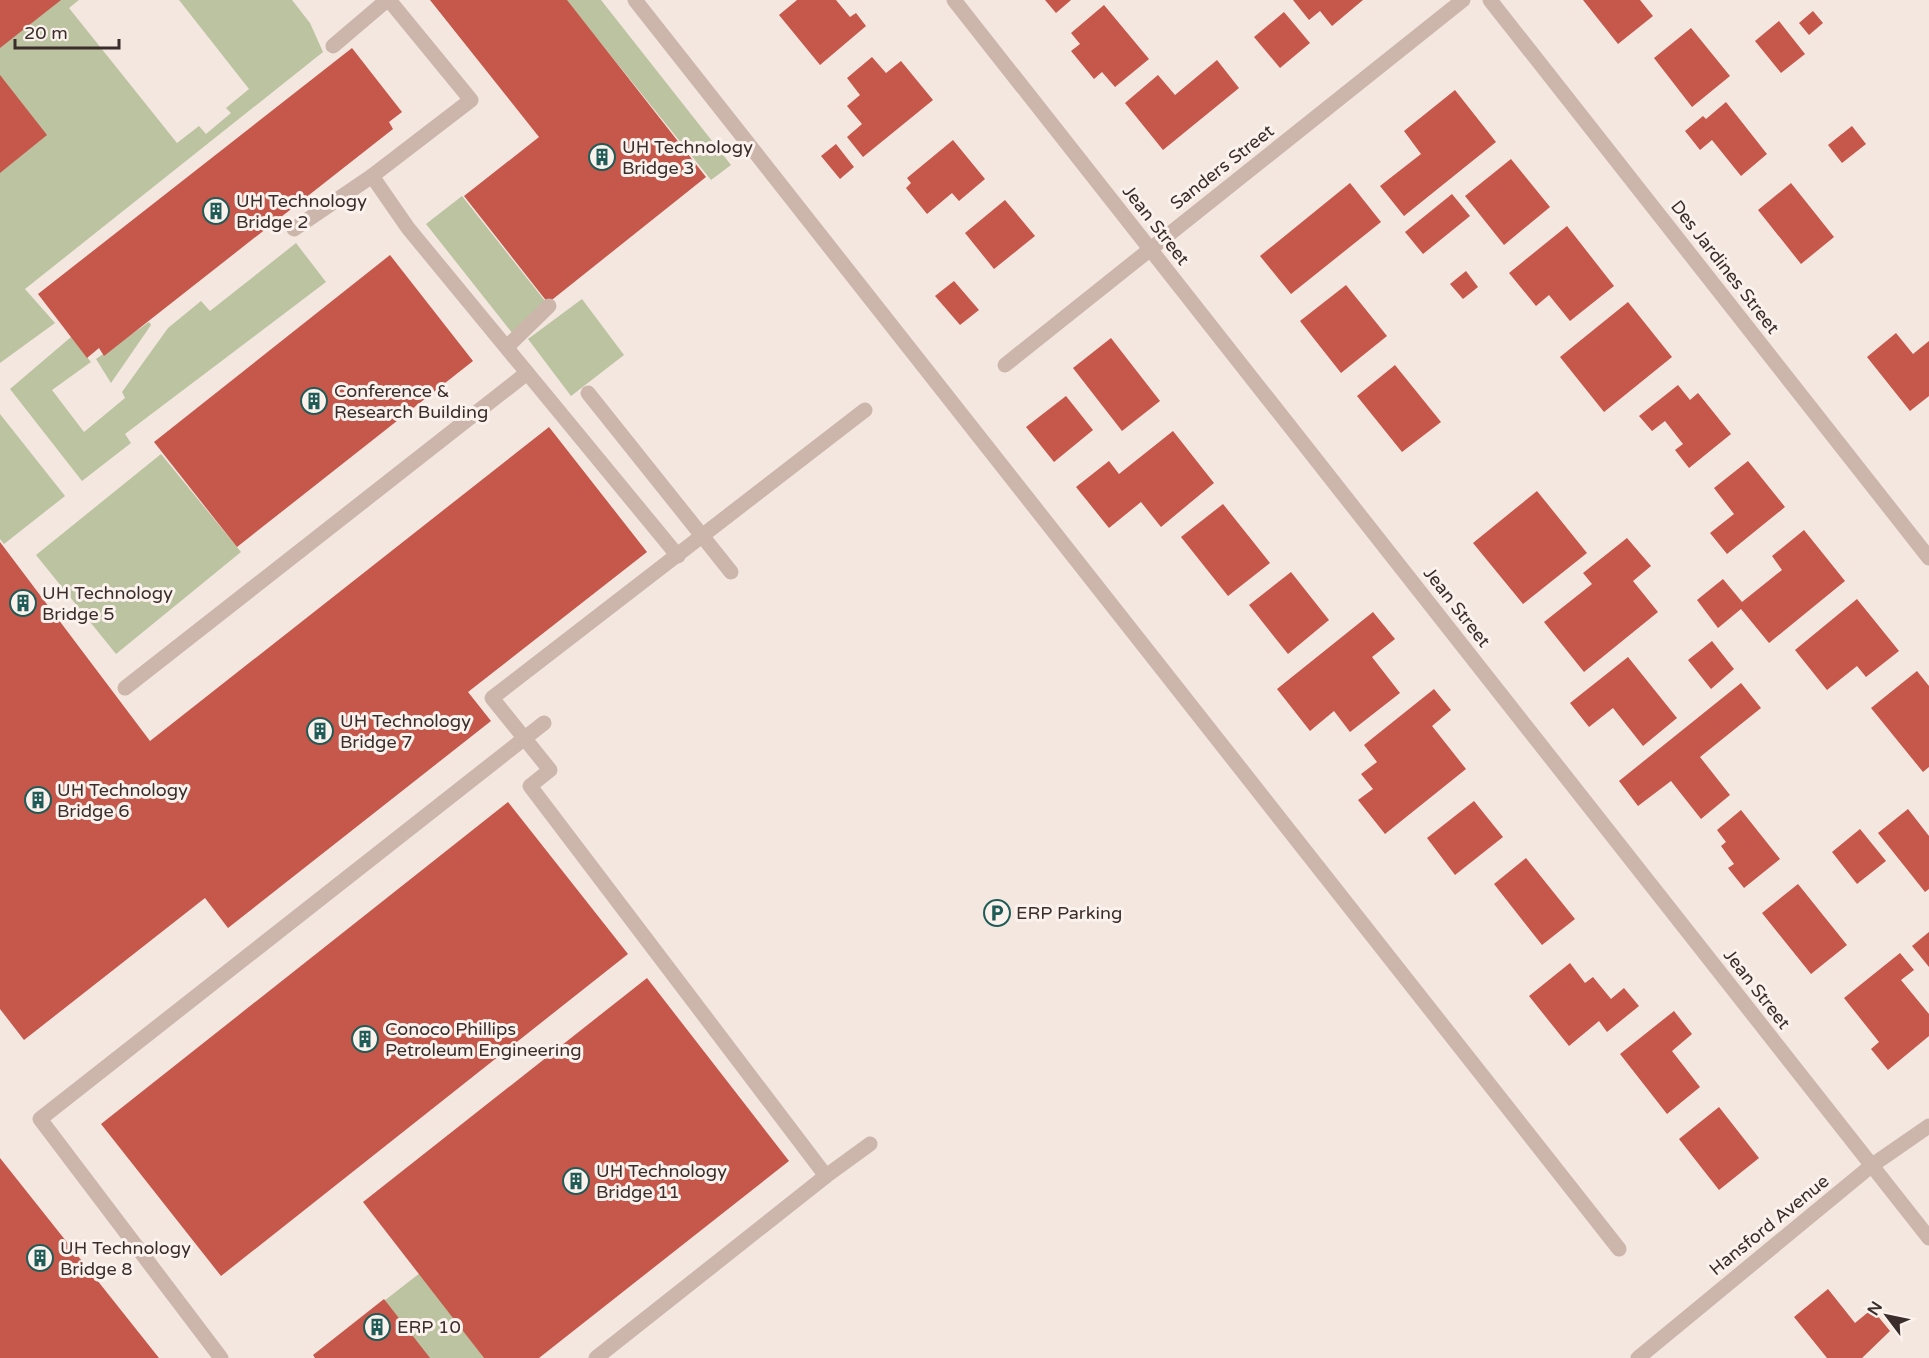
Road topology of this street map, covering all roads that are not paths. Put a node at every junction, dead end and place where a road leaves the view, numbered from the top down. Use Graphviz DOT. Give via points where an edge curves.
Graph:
graph roads {
  1 [pos="388,0"];
  2 [pos="635,0"];
  3 [pos="954,0"];
  4 [pos="1463,0"];
  5 [pos="1490,0"];
  6 [pos="333,46"];
  7 [pos="372,176"];
  8 [pos="294,230"];
  9 [pos="1150,249"];
  10 [pos="549,306"];
  11 [pos="507,347"];
  12 [pos="1005,365"];
  13 [pos="527,373"];
  14 [pos="588,393"];
  15 [pos="865,410"];
  16 [pos="703,535"];
  17 [pos="678,556"];
  18 [pos="1929,558"];
  19 [pos="731,572"];
  20 [pos="125,688"];
  21 [pos="544,723"];
  22 [pos="524,738"];
  23 [pos="1929,1126"];
  24 [pos="870,1144"];
  25 [pos="1871,1166"];
  26 [pos="826,1176"];
  27 [pos="1929,1238"];
  28 [pos="1619,1249"];
  29 [pos="221,1358"];
  30 [pos="596,1358"];
  31 [pos="1638,1358"];
  1 -- 6 [label="street"];
  1 -- 7 [label="street" via="471,100"];
  2 -- 28 [label="street"];
  3 -- 9 [label="street, Jean Street"];
  4 -- 9 [label="street, Sanders Street"];
  5 -- 18 [label="street, Des Jardines Street"];
  7 -- 8 [label="street"];
  7 -- 11 [label="street" via="408,228"];
  9 -- 12 [label="street, Sanders Street"];
  9 -- 25 [label="street, Jean Street"];
  10 -- 11 [label="street"];
  11 -- 13 [label="street"];
  13 -- 17 [label="street"];
  13 -- 20 [label="street"];
  14 -- 16 [label="street"];
  15 -- 16 [label="street"];
  16 -- 17 [label="street"];
  16 -- 19 [label="street"];
  17 -- 22 [label="street" via="492,699"];
  21 -- 22 [label="street"];
  22 -- 26 [label="street" via="550,770 530,786"];
  22 -- 29 [label="street" via="40,1119"];
  23 -- 25 [label="street, Hansford Avenue"];
  24 -- 26 [label="street"];
  25 -- 27 [label="street, Jean Street"];
  25 -- 31 [label="street, Hansford Avenue"];
  26 -- 30 [label="street"];
}
